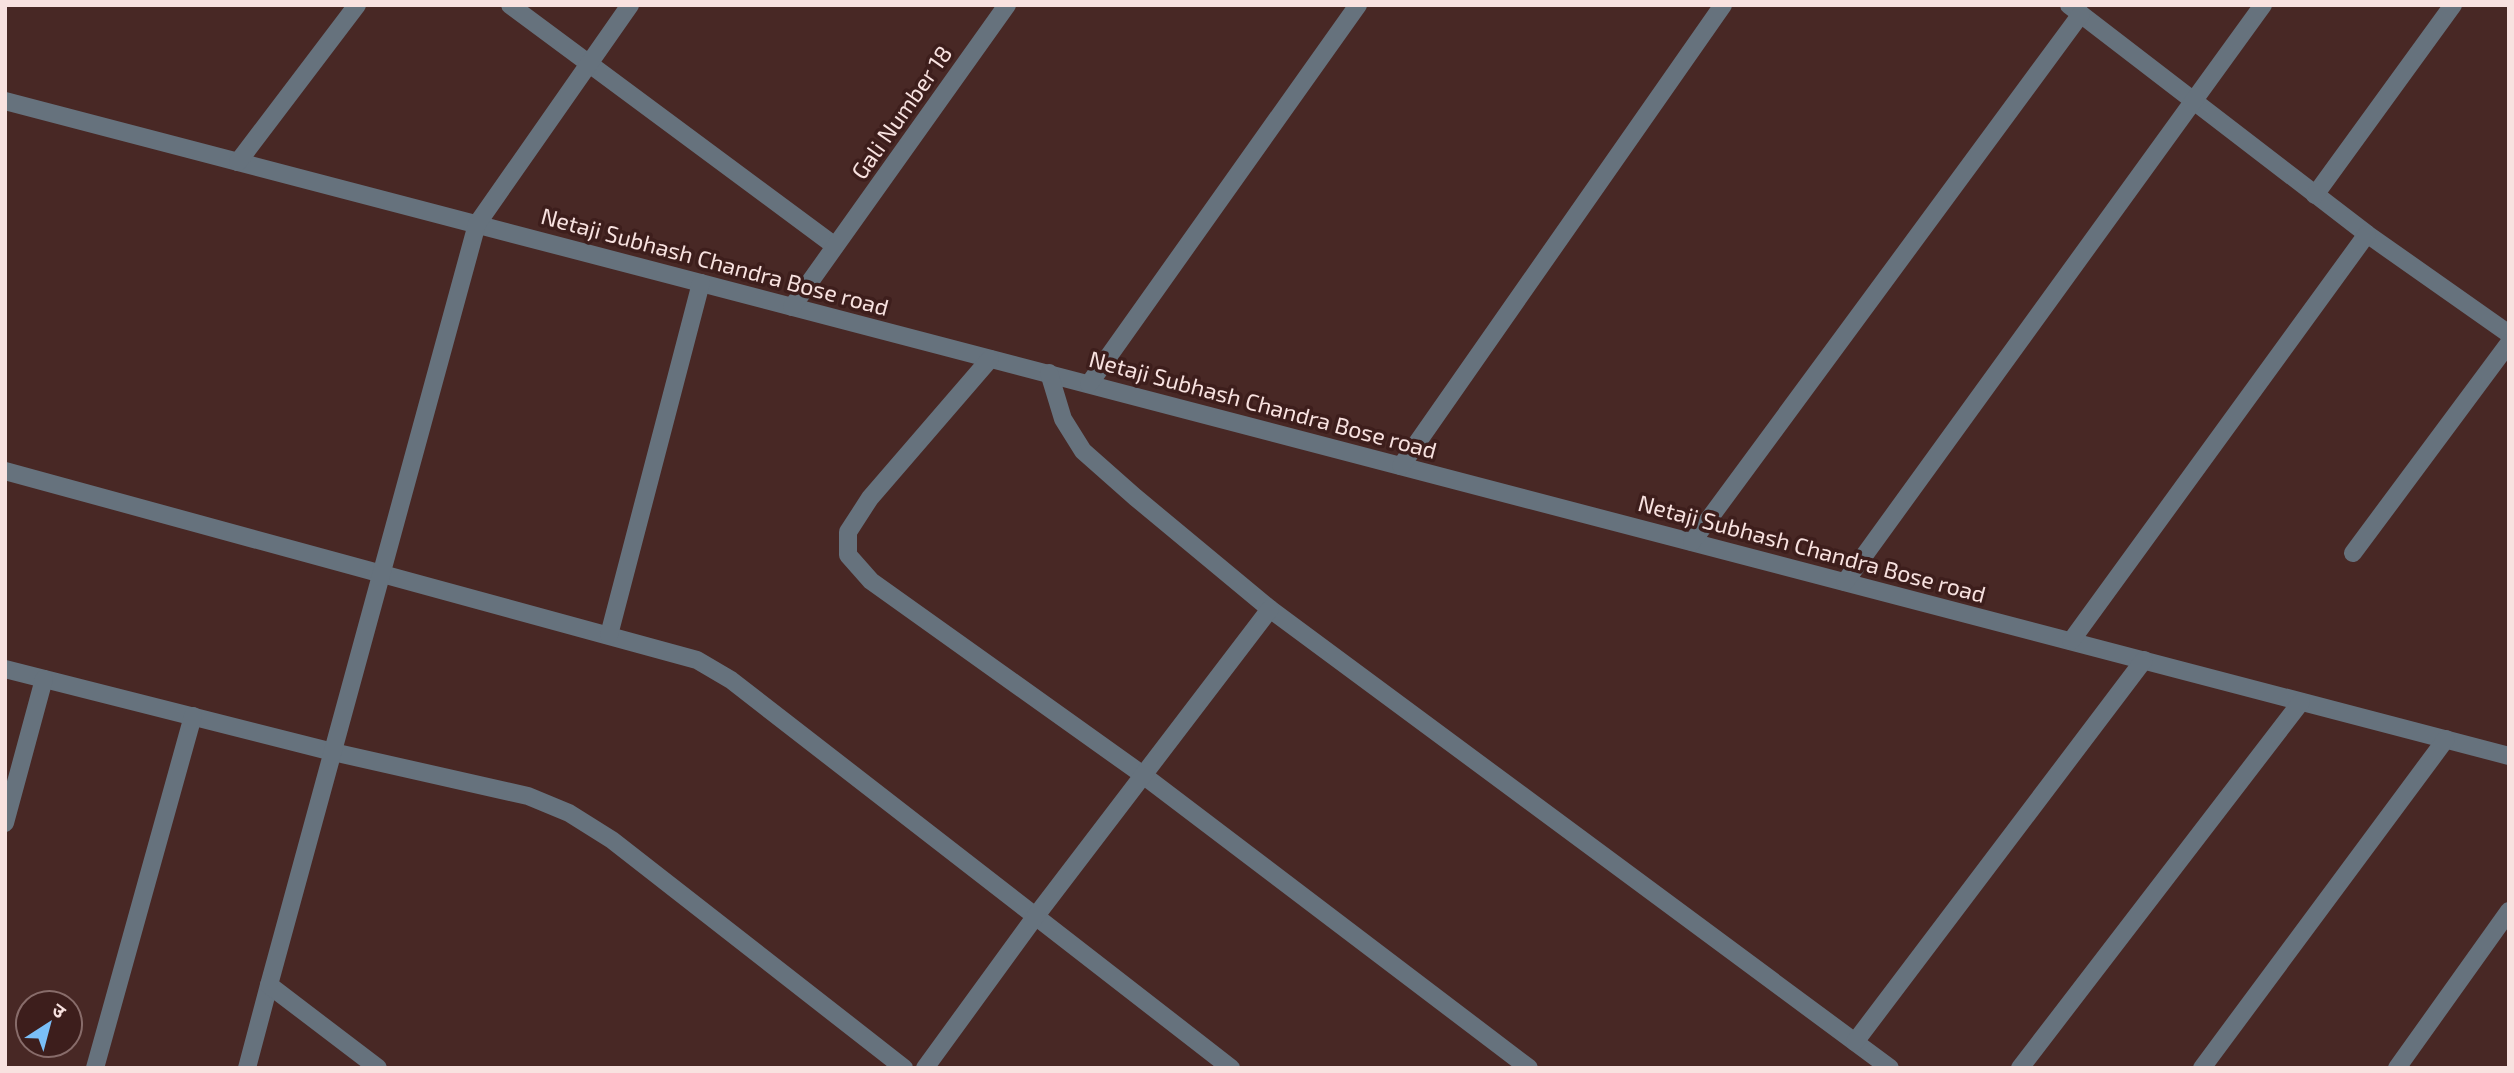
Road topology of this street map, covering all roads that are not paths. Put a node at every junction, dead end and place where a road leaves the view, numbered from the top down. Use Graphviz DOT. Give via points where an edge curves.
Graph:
graph roads {
  1 [pos="357,5"];
  2 [pos="510,5"];
  3 [pos="630,5"];
  4 [pos="1007,5"];
  5 [pos="1357,5"];
  6 [pos="1723,5"];
  7 [pos="2263,5"];
  8 [pos="2454,5"];
  9 [pos="2075,10"];
  10 [pos="588,63"];
  11 [pos="2192,100"];
  12 [pos="5,101"];
  13 [pos="238,162"];
  14 [pos="2315,195"];
  15 [pos="477,224"];
  16 [pos="2367,234"];
  17 [pos="835,246"];
  18 [pos="701,283"];
  19 [pos="792,307"];
  20 [pos="2509,334"];
  21 [pos="2509,343"];
  22 [pos="990,359"];
  23 [pos="1049,373"];
  24 [pos="1089,384"];
  25 [pos="1401,466"];
  26 [pos="5,471"];
  27 [pos="1692,542"];
  28 [pos="2353,553"];
  29 [pos="382,573"];
  30 [pos="1845,582"];
  31 [pos="1270,609"];
  32 [pos="609,635"];
  33 [pos="2071,641"];
  34 [pos="2144,660"];
  35 [pos="5,669"];
  36 [pos="44,678"];
  37 [pos="2301,702"];
  38 [pos="193,716"];
  39 [pos="2446,739"];
  40 [pos="333,752"];
  41 [pos="2509,756"];
  42 [pos="1143,775"];
  43 [pos="5,823"];
  44 [pos="2509,911"];
  45 [pos="1035,917"];
  46 [pos="269,985"];
  47 [pos="1855,1042"];
  48 [pos="95,1068"];
  49 [pos="247,1068"];
  50 [pos="378,1068"];
  51 [pos="904,1068"];
  52 [pos="925,1068"];
  53 [pos="1231,1068"];
  54 [pos="1529,1068"];
  55 [pos="1890,1068"];
  56 [pos="2020,1068"];
  57 [pos="2202,1068"];
  58 [pos="2397,1068"];
  1 -- 13 [label="street"];
  2 -- 10 [label="street"];
  3 -- 10 [label="street"];
  4 -- 17 [label="street, Gali Number 18"];
  5 -- 24 [label="street"];
  6 -- 25 [label="street"];
  7 -- 11 [label="street"];
  8 -- 14 [label="street"];
  9 -- 11 [label="street"];
  9 -- 27 [label="street"];
  10 -- 15 [label="street"];
  10 -- 17 [label="street"];
  11 -- 14 [label="street"];
  11 -- 30 [label="street"];
  12 -- 13 [label="street, Netaji Subhash Chandra Bose road"];
  13 -- 15 [label="street, Netaji Subhash Chandra Bose road"];
  14 -- 16 [label="street"];
  15 -- 18 [label="street, Netaji Subhash Chandra Bose road"];
  15 -- 29 [label="street"];
  16 -- 20 [label="street"];
  16 -- 33 [label="street"];
  17 -- 19 [label="street, Gali Number 18"];
  18 -- 19 [label="street, Netaji Subhash Chandra Bose road"];
  18 -- 32 [label="street"];
  19 -- 22 [label="street, Netaji Subhash Chandra Bose road"];
  21 -- 28 [label="street"];
  22 -- 23 [label="street, Netaji Subhash Chandra Bose road"];
  22 -- 42 [label="street" via="870,498 848,531 848,555 871,581"];
  23 -- 24 [label="street, Netaji Subhash Chandra Bose road"];
  23 -- 31 [label="street" via="1063,419 1083,450"];
  24 -- 25 [label="street, Netaji Subhash Chandra Bose road"];
  25 -- 27 [label="street, Netaji Subhash Chandra Bose road"];
  26 -- 29 [label="street"];
  27 -- 30 [label="street, Netaji Subhash Chandra Bose road"];
  29 -- 32 [label="street"];
  29 -- 40 [label="street"];
  30 -- 33 [label="street, Netaji Subhash Chandra Bose road"];
  31 -- 42 [label="street"];
  31 -- 47 [label="street"];
  32 -- 45 [label="street" via="697,660 731,680"];
  33 -- 34 [label="street, Netaji Subhash Chandra Bose road"];
  34 -- 37 [label="street, Netaji Subhash Chandra Bose road"];
  34 -- 47 [label="street"];
  35 -- 36 [label="street"];
  36 -- 38 [label="street"];
  36 -- 43 [label="street"];
  37 -- 39 [label="street, Netaji Subhash Chandra Bose road"];
  37 -- 56 [label="street"];
  38 -- 40 [label="street"];
  38 -- 48 [label="street"];
  39 -- 41 [label="street, Netaji Subhash Chandra Bose road"];
  39 -- 57 [label="street"];
  40 -- 46 [label="street"];
  40 -- 51 [label="street" via="528,796 569,813 611,840"];
  42 -- 45 [label="street"];
  42 -- 54 [label="street"];
  44 -- 58 [label="street"];
  45 -- 52 [label="street"];
  45 -- 53 [label="street"];
  46 -- 49 [label="street"];
  46 -- 50 [label="street"];
  47 -- 55 [label="street"];
}
